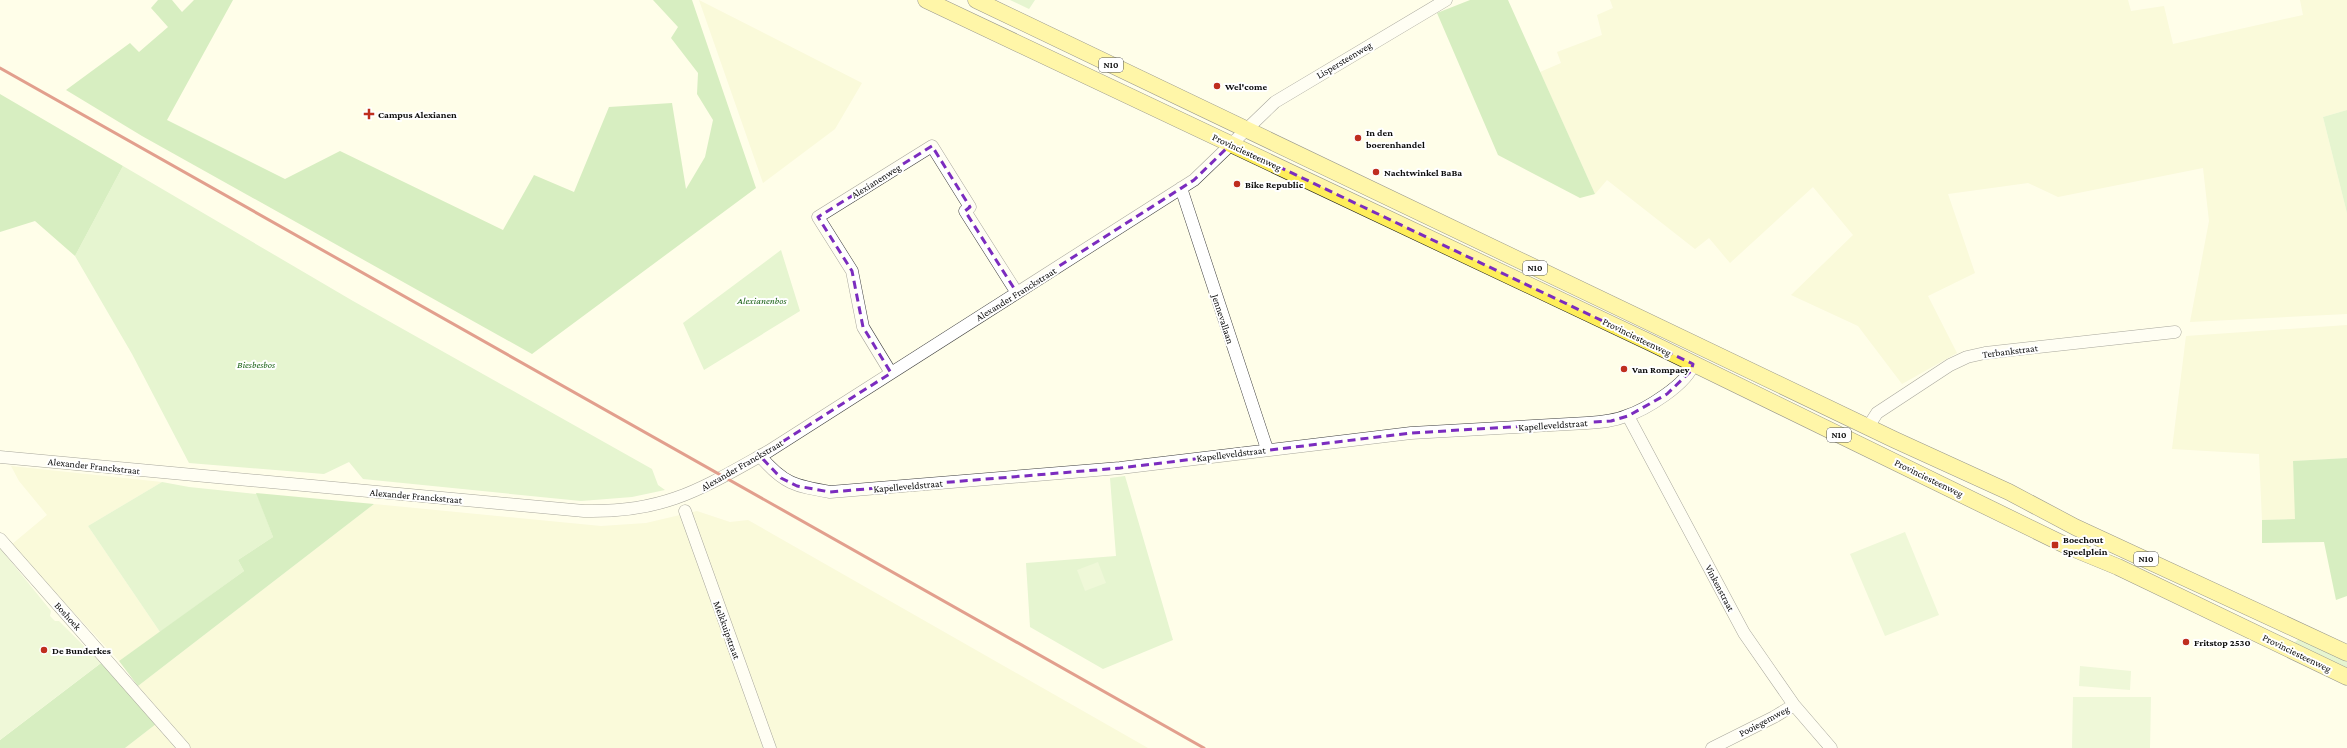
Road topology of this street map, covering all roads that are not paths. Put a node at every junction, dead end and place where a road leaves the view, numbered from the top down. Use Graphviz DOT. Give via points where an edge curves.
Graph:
graph roads {
  1 [pos="926,0"];
  2 [pos="976,0"];
  3 [pos="1446,0"];
  4 [pos="1431,3"];
  5 [pos="1246,128"];
  6 [pos="1231,144"];
  7 [pos="1181,188"];
  8 [pos="1017,293"];
  9 [pos="2175,332"];
  10 [pos="1735,363"];
  11 [pos="1693,364"];
  12 [pos="891,373"];
  13 [pos="1714,375"];
  14 [pos="1628,416"];
  15 [pos="1868,427"];
  16 [pos="1267,449"];
  17 [pos="760,456"];
  18 [pos="0,457"];
  19 [pos="685,512"];
  20 [pos="2052,513"];
  21 [pos="2033,529"];
  22 [pos="0,539"];
  23 [pos="2347,654"];
  24 [pos="2347,677"];
  25 [pos="1794,705"];
  26 [pos="184,748"];
  27 [pos="770,748"];
  28 [pos="1712,748"];
  29 [pos="1831,748"];
  1 -- 6 [label="main road, Provinciesteenweg / N10"];
  2 -- 5 [label="main road, Provinciesteenweg / N10"];
  3 -- 4 [label="street, Lispersteenweg"];
  4 -- 5 [label="street, Lispersteenweg" via="1275,102"];
  5 -- 6 [label="street, Lispersteenweg"];
  5 -- 10 [label="main road, Provinciesteenweg / N10"];
  6 -- 7 [label="street, Alexander Franckstraat" via="1213,164"];
  6 -- 11 [label="main road, Provinciesteenweg / N10"];
  7 -- 8 [label="street, Alexander Franckstraat"];
  7 -- 16 [label="street, Jennevallaan"];
  8 -- 12 [label="street, Alexander Franckstraat"];
  8 -- 12 [label="street, Alexianenweg" via="965,211 970,207 932,146 818,217 852,271 863,326"];
  9 -- 15 [label="street, Terbankstraat" via="1967,357 1950,365 1877,413"];
  10 -- 13 [label="main road" via="1726,364 1715,359 1710,362 1709,369"];
  10 -- 15 [label="main road, Provinciesteenweg / N10"];
  11 -- 13 [label="main road, Provinciesteenweg / N10"];
  11 -- 14 [label="street, Kapelleveldstraat" via="1691,372 1667,394"];
  12 -- 17 [label="street, Alexander Franckstraat"];
  13 -- 21 [label="main road, Provinciesteenweg / N10"];
  14 -- 16 [label="street, Kapelleveldstraat" via="1611,421 1411,433"];
  14 -- 25 [label="street, Vinkenstraat" via="1744,633"];
  15 -- 20 [label="main road, Provinciesteenweg / N10"];
  16 -- 17 [label="street, Kapelleveldstraat" via="1120,468 830,492 797,486 781,478"];
  17 -- 18 [label="street, Alexander Franckstraat" via="724,478 675,500 626,511 603,512"];
  19 -- 27 [label="street, Melkkuipstraat"];
  20 -- 21 [label="main road" via="2060,523 2057,529 2052,533"];
  20 -- 23 [label="main road, Provinciesteenweg / N10"];
  21 -- 24 [label="main road, Provinciesteenweg / N10"];
  22 -- 26 [label="street, Boshoek"];
  25 -- 28 [label="street, Pooiegemweg"];
  25 -- 29 [label="street, Vinkenstraat"];
}
